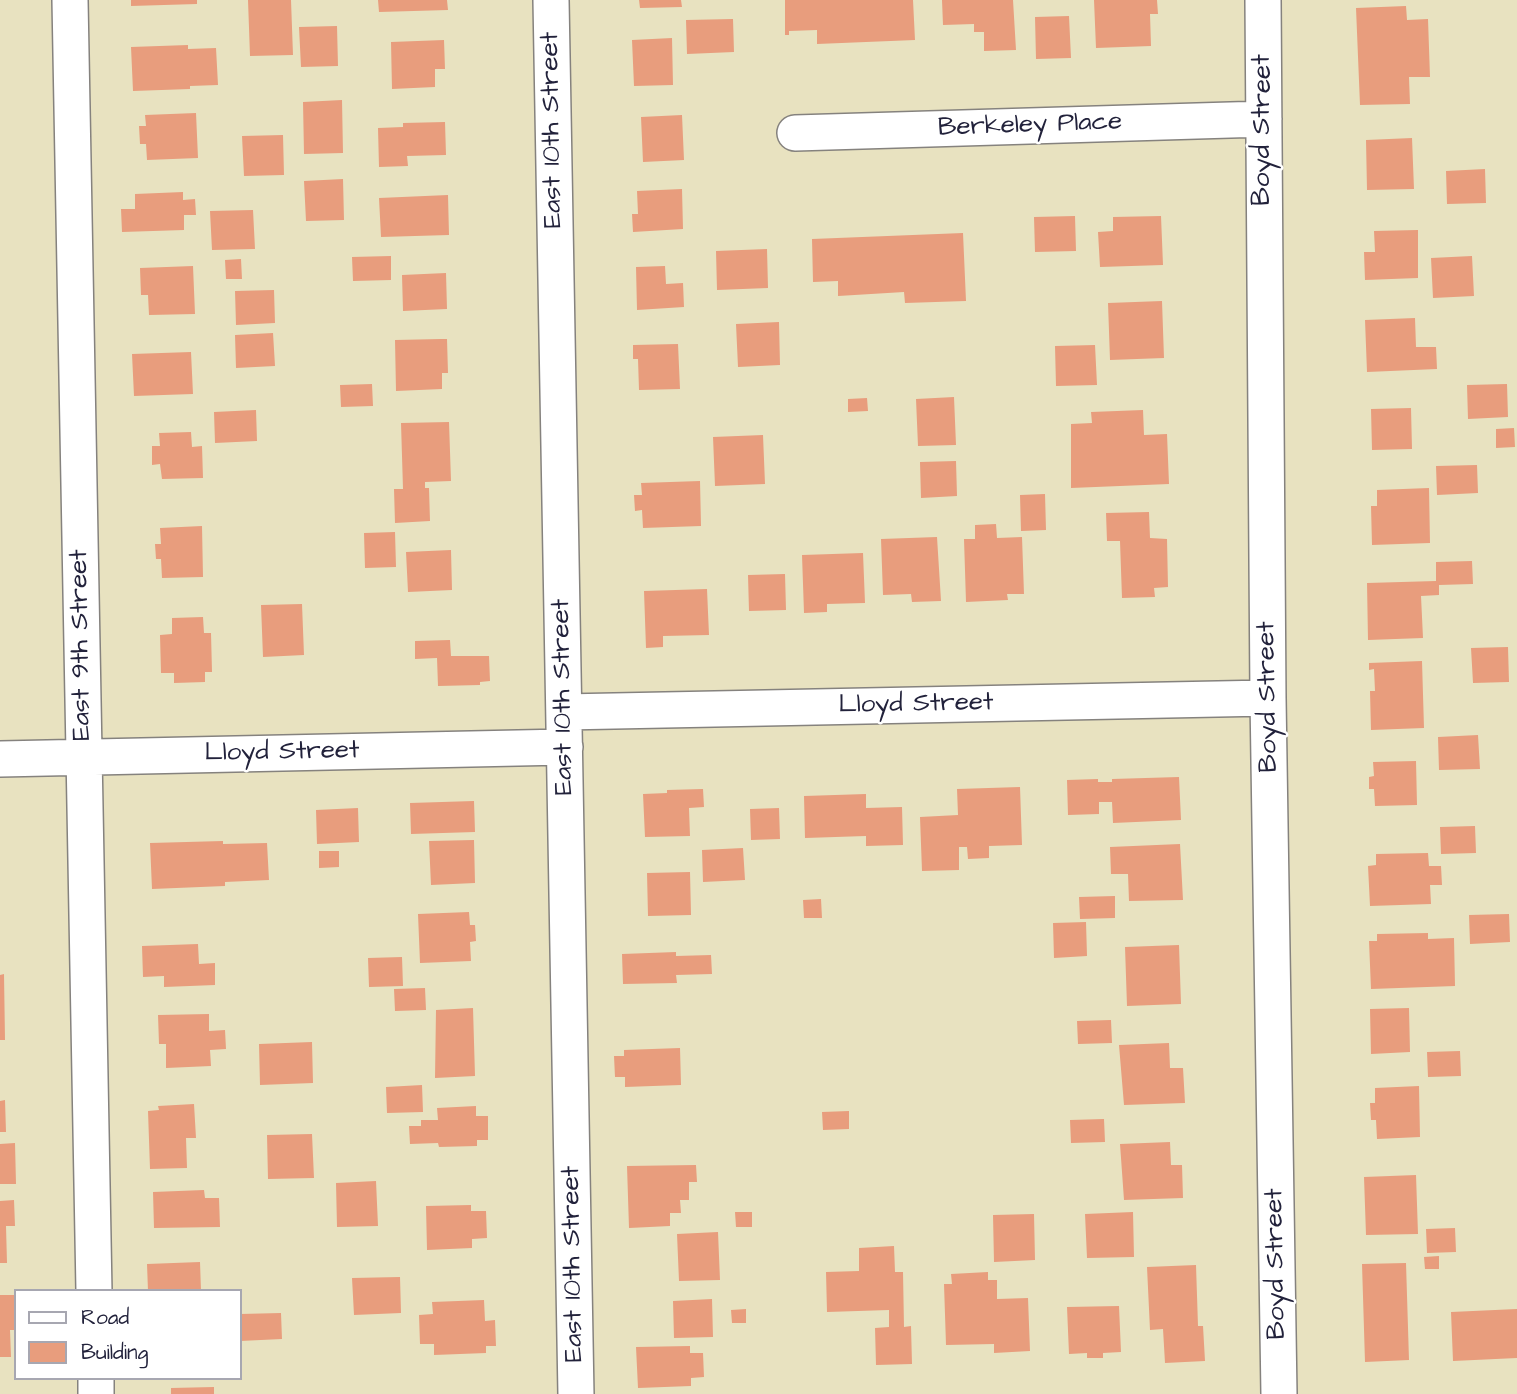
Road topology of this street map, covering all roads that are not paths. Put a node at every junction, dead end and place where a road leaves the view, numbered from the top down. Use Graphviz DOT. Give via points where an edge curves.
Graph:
graph roads {
  1 [pos="70,0"];
  2 [pos="551,0"];
  3 [pos="1263,0"];
  4 [pos="1264,119"];
  5 [pos="795,134"];
  6 [pos="1268,698"];
  7 [pos="564,712"];
  8 [pos="565,747"];
  9 [pos="84,757"];
  10 [pos="0,759"];
  11 [pos="94,1289"];
  12 [pos="576,1394"];
  13 [pos="1279,1394"];
  1 -- 9 [label="street, East 9th Street"];
  2 -- 7 [label="street, East 10th Street"];
  3 -- 4 [label="street, Boyd Street"];
  4 -- 5 [label="street, Berkeley Place"];
  4 -- 6 [label="street, Boyd Street"];
  6 -- 7 [label="street, Lloyd Street"];
  6 -- 13 [label="street, Boyd Street"];
  7 -- 8 [label="street, East 10th Street"];
  8 -- 9 [label="street, Lloyd Street"];
  8 -- 12 [label="street, East 10th Street"];
  9 -- 10 [label="street, Lloyd Street"];
  9 -- 11 [label="street, East 9th Street"];
}
